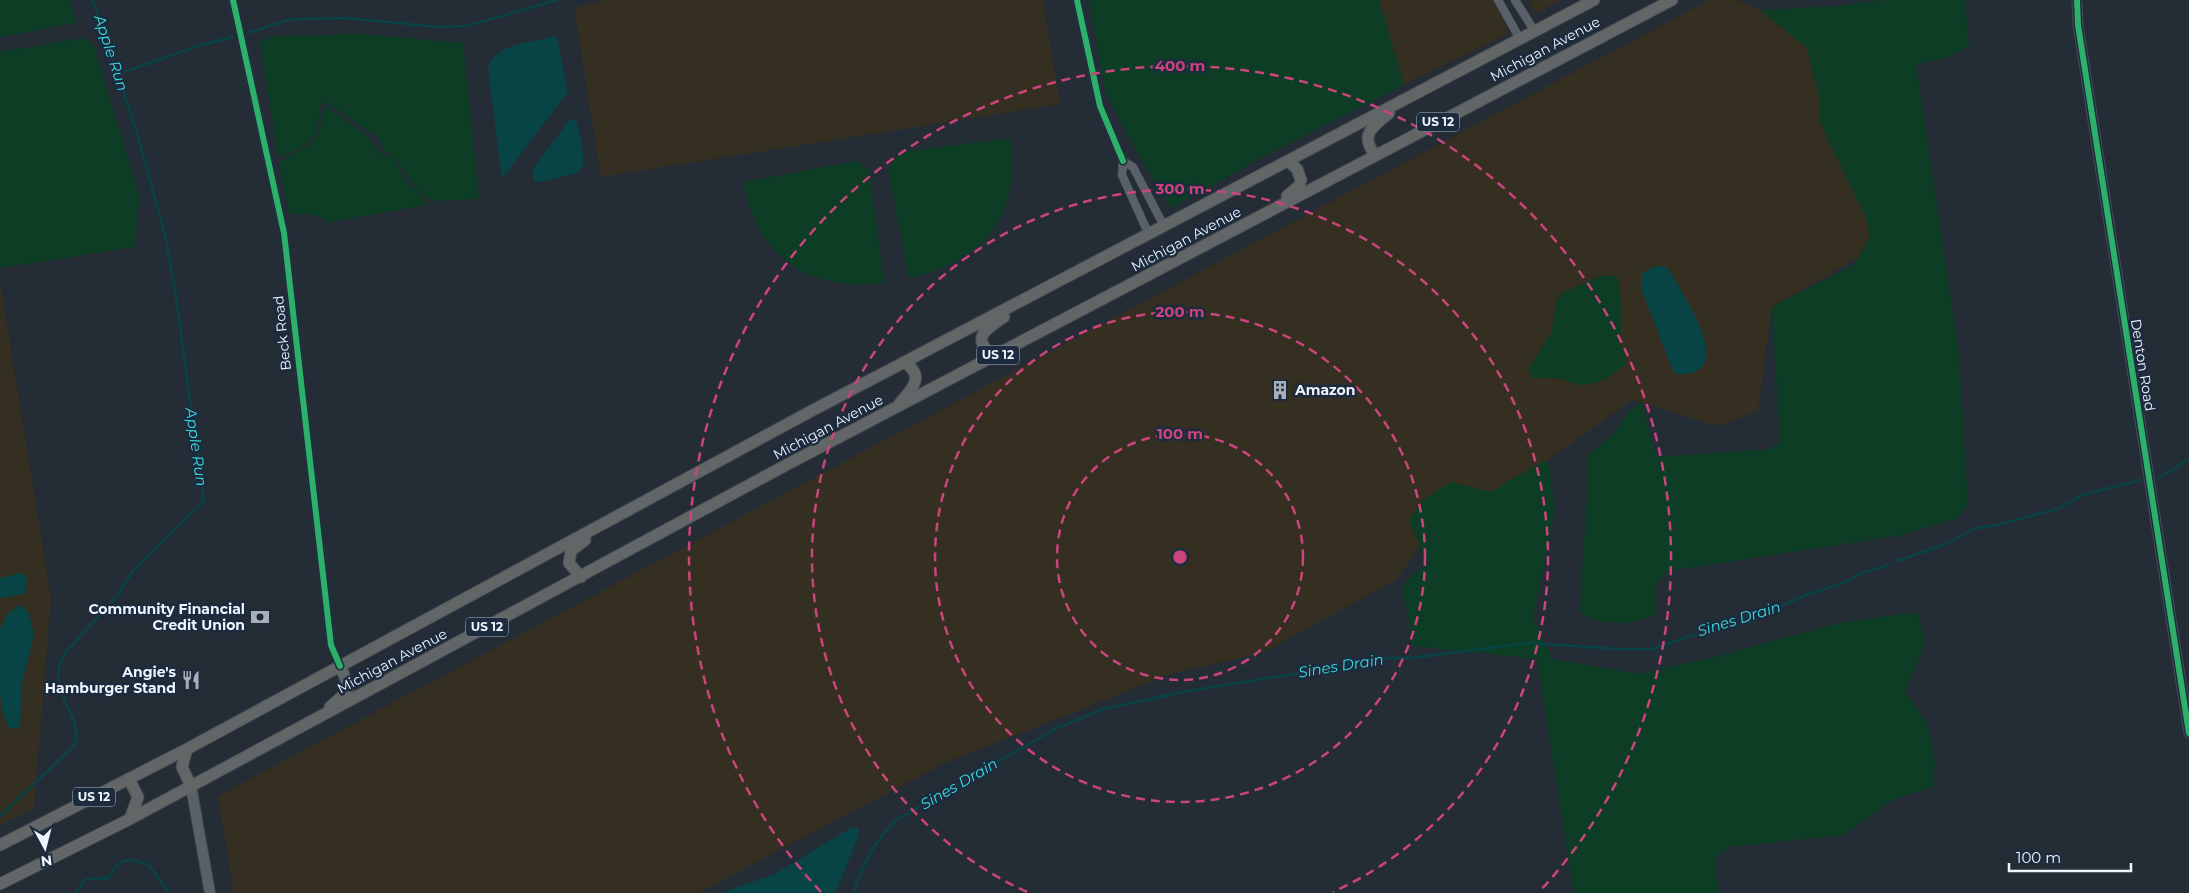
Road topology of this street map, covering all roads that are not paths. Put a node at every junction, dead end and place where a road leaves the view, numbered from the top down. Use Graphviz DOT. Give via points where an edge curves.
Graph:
graph roads {
  1 [pos="233,0"];
  2 [pos="1077,0"];
  3 [pos="1498,0"];
  4 [pos="1515,0"];
  5 [pos="1594,0"];
  6 [pos="1672,0"];
  7 [pos="2077,0"];
  8 [pos="1535,32"];
  9 [pos="1520,38"];
  10 [pos="1405,99"];
  11 [pos="1375,155"];
  12 [pos="1123,161"];
  13 [pos="1288,161"];
  14 [pos="1278,206"];
  15 [pos="1164,226"];
  16 [pos="1148,235"];
  17 [pos="1038,294"];
  18 [pos="994,357"];
  19 [pos="904,362"];
  20 [pos="896,408"];
  21 [pos="605,523"];
  22 [pos="581,577"];
  23 [pos="340,666"];
  24 [pos="318,718"];
  25 [pos="2189,733"];
  26 [pos="187,750"];
  27 [pos="129,779"];
  28 [pos="191,786"];
  29 [pos="130,819"];
  30 [pos="0,845"];
  31 [pos="0,884"];
  32 [pos="210,893"];
  1 -- 23 [label="street, Beck Road" via="284,233 331,645"];
  2 -- 12 [label="street" via="1100,106"];
  3 -- 9 [label="street"];
  4 -- 8 [label="street"];
  5 -- 8 [label="main road, Michigan Avenue / US 12"];
  6 -- 11 [label="main road, Michigan Avenue / US 12"];
  7 -- 25 [label="street, Denton Road" via="2078,25"];
  8 -- 9 [label="main road, Michigan Avenue / US 12"];
  9 -- 10 [label="main road, Michigan Avenue / US 12"];
  10 -- 11 [label="main road" via="1368,132 1367,139"];
  10 -- 13 [label="main road, Michigan Avenue / US 12"];
  11 -- 14 [label="main road, Michigan Avenue / US 12"];
  12 -- 15 [label="street" via="1134,167"];
  12 -- 16 [label="street" via="1122,175"];
  13 -- 14 [label="main road" via="1297,169 1301,180"];
  13 -- 15 [label="main road, Michigan Avenue / US 12"];
  14 -- 18 [label="main road, Michigan Avenue / US 12"];
  15 -- 16 [label="main road, Michigan Avenue / US 12"];
  16 -- 17 [label="main road, Michigan Avenue / US 12"];
  17 -- 18 [label="main road" via="984,331 982,343"];
  17 -- 19 [label="main road, Michigan Avenue / US 12"];
  18 -- 20 [label="main road, Michigan Avenue / US 12"];
  19 -- 20 [label="main road" via="914,370 916,381"];
  19 -- 21 [label="main road, Michigan Avenue / US 12"];
  20 -- 22 [label="main road, Michigan Avenue / US 12"];
  21 -- 22 [label="main road" via="571,551 569,563"];
  21 -- 23 [label="main road, Michigan Avenue / US 12"];
  22 -- 24 [label="main road, Michigan Avenue / US 12"];
  23 -- 24 [label="main road" via="349,686 346,693"];
  23 -- 26 [label="main road, Michigan Avenue / US 12"];
  24 -- 28 [label="main road, Michigan Avenue / US 12"];
  26 -- 27 [label="main road, Michigan Avenue / US 12"];
  26 -- 28 [label="main road" via="182,767"];
  27 -- 29 [label="main road" via="138,797"];
  27 -- 30 [label="main road, Michigan Avenue / US 12"];
  28 -- 29 [label="main road, Michigan Avenue / US 12"];
  28 -- 32 [label="main road"];
  29 -- 31 [label="main road, Michigan Avenue / US 12"];
}
